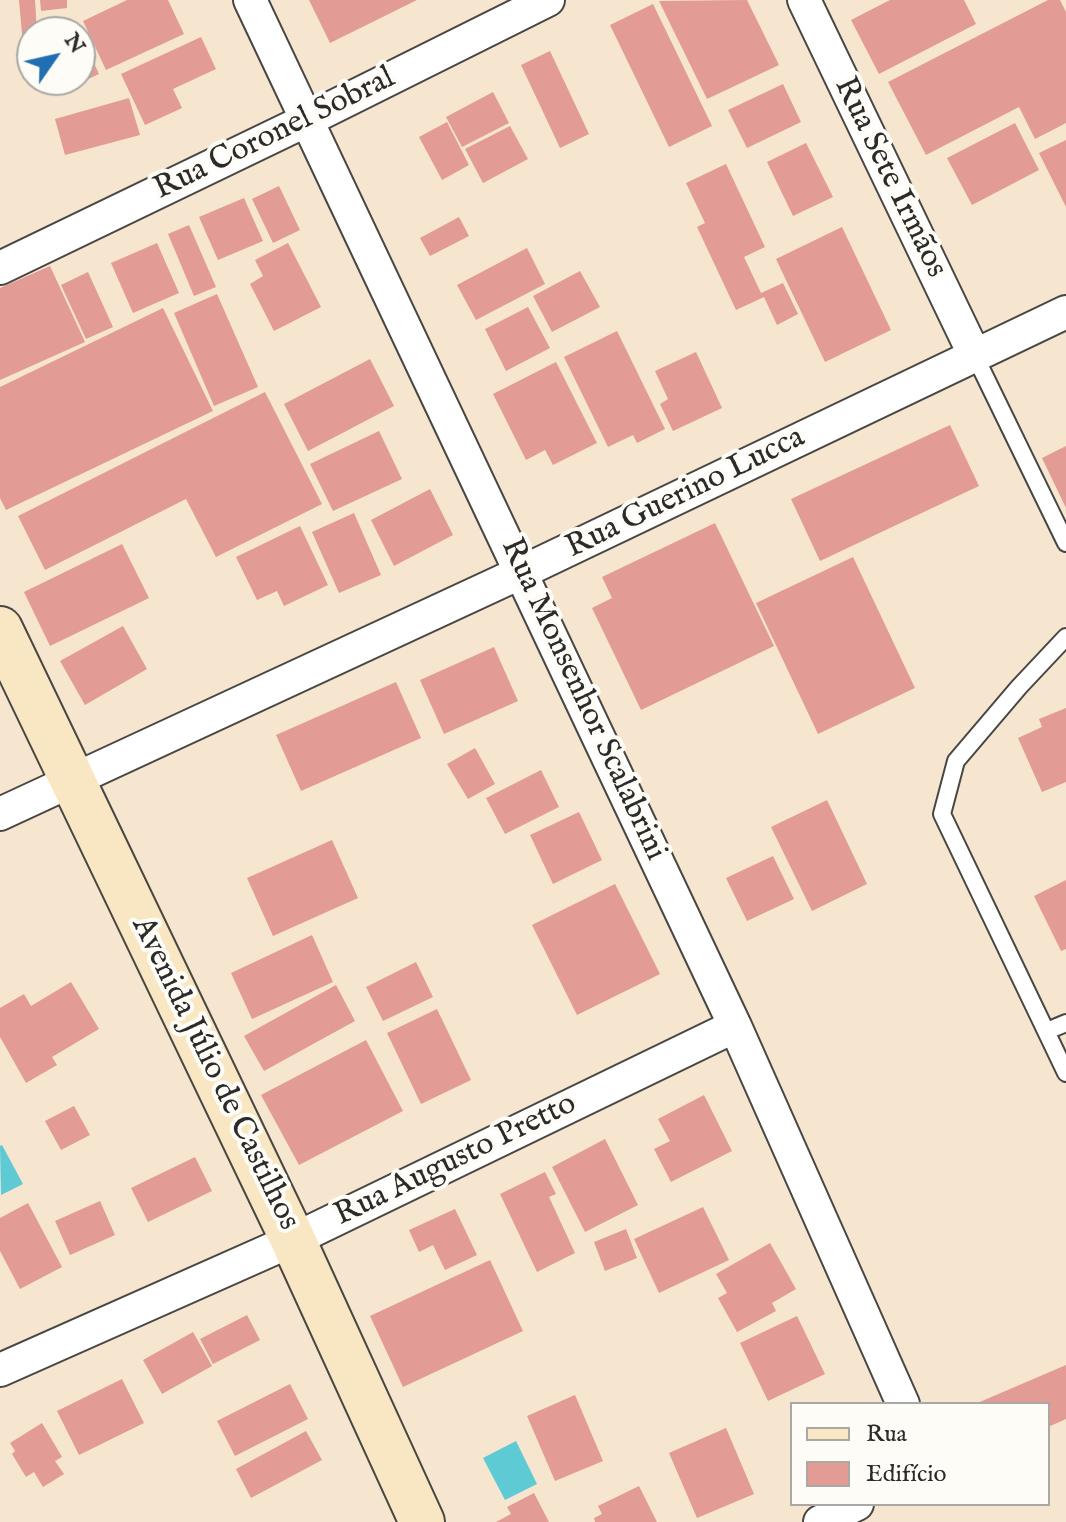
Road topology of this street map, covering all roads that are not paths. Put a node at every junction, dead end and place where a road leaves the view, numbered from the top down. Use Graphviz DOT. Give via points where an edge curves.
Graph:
graph roads {
  1 [pos="250,0"];
  2 [pos="548,0"];
  3 [pos="804,0"];
  4 [pos="307,120"];
  5 [pos="0,268"];
  6 [pos="1066,312"];
  7 [pos="975,356"];
  8 [pos="1066,543"];
  9 [pos="522,572"];
  10 [pos="0,629"];
  11 [pos="1066,637"];
  12 [pos="72,779"];
  13 [pos="0,814"];
  14 [pos="1066,1023"];
  15 [pos="735,1026"];
  16 [pos="1047,1031"];
  17 [pos="1066,1073"];
  18 [pos="293,1240"];
  19 [pos="0,1370"];
  20 [pos="902,1402"];
  21 [pos="853,1506"];
  22 [pos="422,1522"];
  23 [pos="820,1522"];
  1 -- 4 [label="street, Rua Monsenhor Scalabrini"];
  2 -- 4 [label="street, Rua Coronel Sobral"];
  3 -- 7 [label="street, Rua Sete Irmãos"];
  4 -- 5 [label="street, Rua Coronel Sobral"];
  4 -- 9 [label="street, Rua Monsenhor Scalabrini"];
  6 -- 7 [label="street, Rua Guerino Lucca"];
  7 -- 8 [label="lane"];
  7 -- 9 [label="street, Rua Guerino Lucca"];
  9 -- 12 [label="street, Rua Guerino Lucca"];
  9 -- 15 [label="street, Rua Monsenhor Scalabrini"];
  10 -- 12 [label="street, Avenida Júlio de Castilhos"];
  11 -- 16 [label="lane" via="956,761 942,814"];
  12 -- 13 [label="street, Rua Guerino Lucca"];
  12 -- 18 [label="street, Avenida Júlio de Castilhos"];
  14 -- 16 [label="lane"];
  15 -- 18 [label="street, Rua Augusto Pretto"];
  15 -- 20 [label="street, Rua Monsenhor Scalabrini"];
  16 -- 17 [label="lane"];
  18 -- 19 [label="street, Rua Augusto Pretto"];
  18 -- 22 [label="street, Avenida Júlio de Castilhos"];
  21 -- 23 [label="street"];
}
